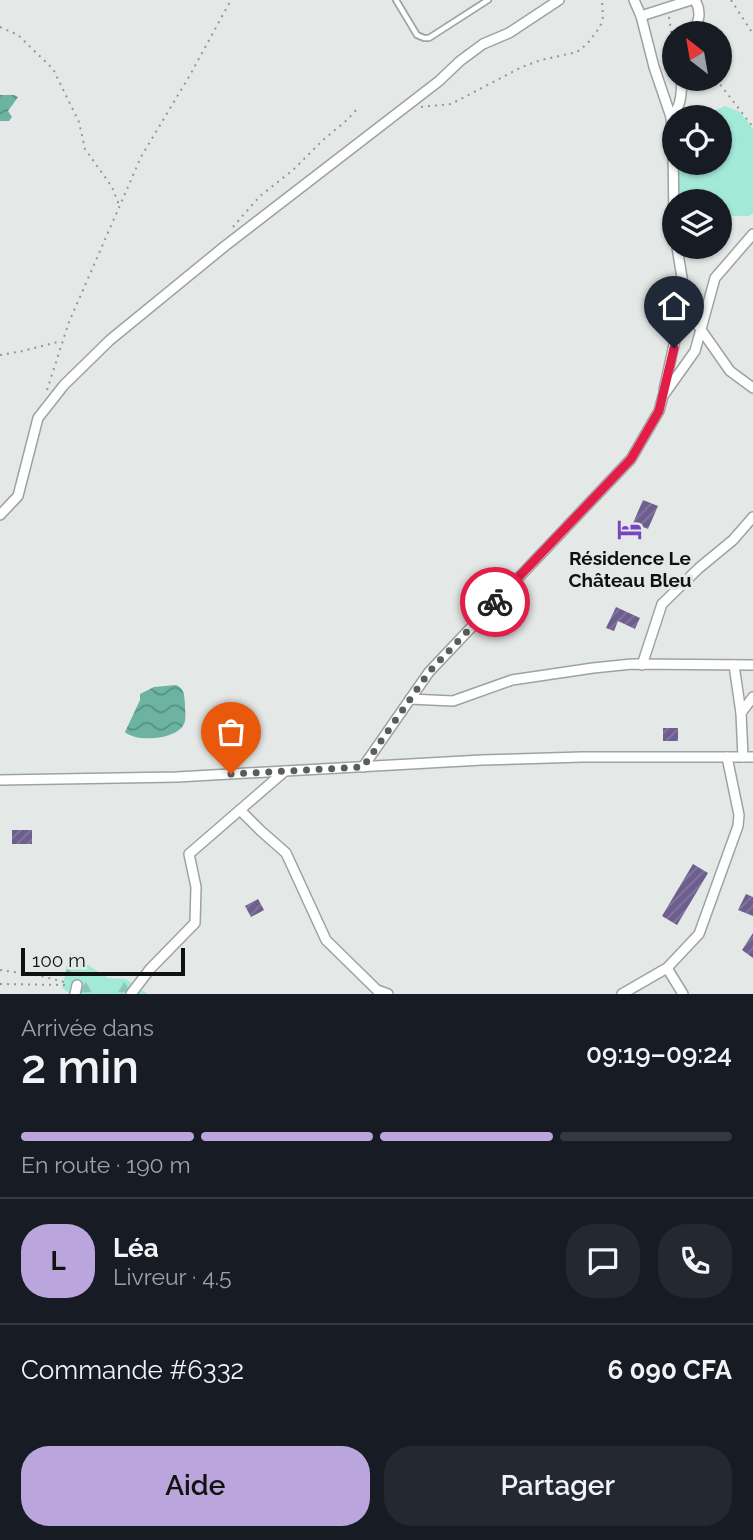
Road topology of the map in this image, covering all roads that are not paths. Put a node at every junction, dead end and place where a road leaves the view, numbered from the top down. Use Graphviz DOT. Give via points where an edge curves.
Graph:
graph roads {
  1 [pos="396,0"];
  2 [pos="488,0"];
  3 [pos="559,0"];
  4 [pos="634,0"];
  5 [pos="693,0"];
  6 [pos="641,16"];
  7 [pos="699,21"];
  8 [pos="667,105"];
  9 [pos="753,234"];
  10 [pos="679,259"];
  11 [pos="683,304"];
  12 [pos="701,331"];
  13 [pos="753,388"];
  14 [pos="663,396"];
  15 [pos="0,515"];
  16 [pos="753,517"];
  17 [pos="642,664"];
  18 [pos="734,665"];
  19 [pos="753,665"];
  20 [pos="753,696"];
  21 [pos="410,699"];
  22 [pos="741,713"];
  23 [pos="727,757"];
  24 [pos="743,757"];
  25 [pos="753,757"];
  26 [pos="363,767"];
  27 [pos="285,771"];
  28 [pos="0,780"];
  29 [pos="240,810"];
  30 [pos="667,968"];
  31 [pos="131,994"];
  32 [pos="388,994"];
  33 [pos="622,994"];
  34 [pos="684,994"];
  1 -- 2 [label="lane" via="417,35 424,38"];
  3 -- 15 [label="street" via="460,61 110,340 38,418 18,496"];
  4 -- 6 [label="street"];
  5 -- 6 [label="street"];
  5 -- 7 [label="street" via="699,7"];
  6 -- 8 [label="street"];
  9 -- 12 [label="street" via="715,278"];
  10 -- 11 [label="street"];
  11 -- 12 [label="street"];
  11 -- 14 [label="street"];
  12 -- 13 [label="street" via="730,371"];
  12 -- 14 [label="street" via="695,351"];
  14 -- 21 [label="street" via="631,459 429,672"];
  16 -- 17 [label="street" via="662,604"];
  17 -- 18 [label="street"];
  17 -- 21 [label="street" via="512,680 453,701"];
  18 -- 19 [label="street"];
  18 -- 22 [label="street"];
  20 -- 22 [label="street"];
  21 -- 26 [label="street"];
  22 -- 24 [label="street"];
  23 -- 24 [label="street"];
  23 -- 26 [label="street" via="582,757"];
  23 -- 30 [label="street" via="738,826 699,934"];
  24 -- 25 [label="street"];
  26 -- 27 [label="street"];
  27 -- 28 [label="street"];
  27 -- 29 [label="street"];
  29 -- 31 [label="street" via="189,854 196,887 195,923"];
  29 -- 32 [label="street" via="286,853 326,940 377,990"];
  30 -- 33 [label="street"];
  30 -- 34 [label="street"];
}
